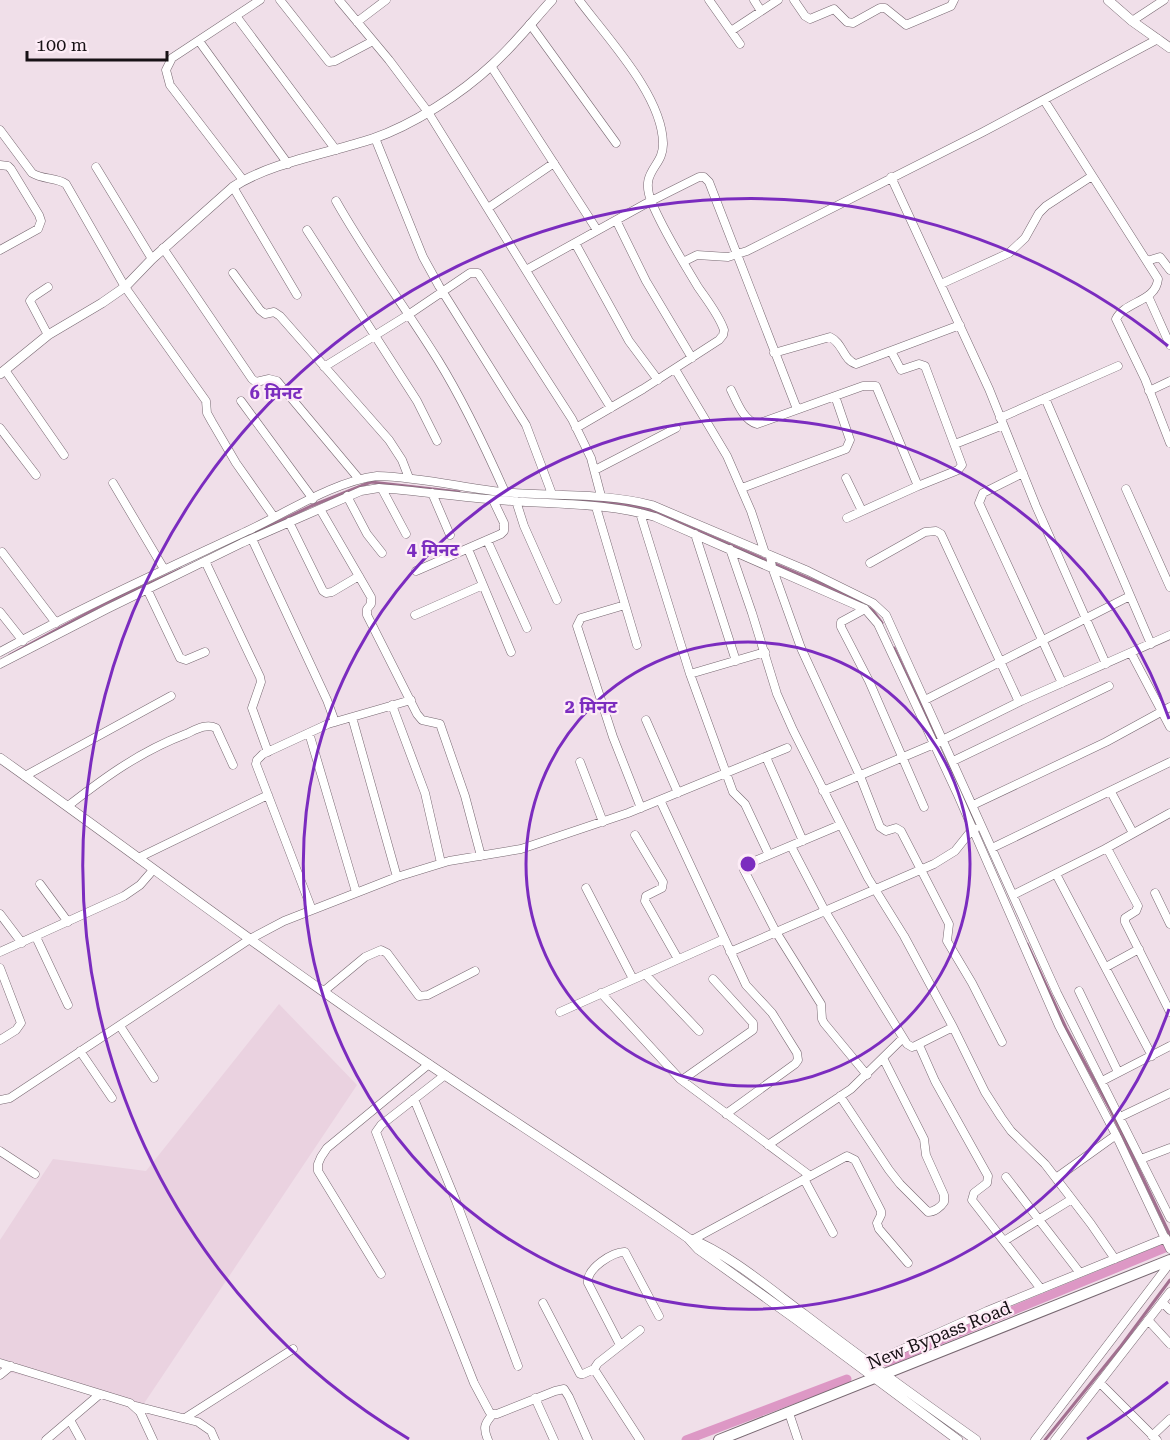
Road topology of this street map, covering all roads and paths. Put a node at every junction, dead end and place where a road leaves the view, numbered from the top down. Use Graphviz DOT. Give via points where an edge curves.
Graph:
graph roads {
  1 [pos="260,0"];
  2 [pos="280,0"];
  3 [pos="339,0"];
  4 [pos="386,0"];
  5 [pos="552,0"];
  6 [pos="579,0"];
  7 [pos="709,0"];
  8 [pos="754,0"];
  9 [pos="778,0"];
  10 [pos="794,0"];
  11 [pos="837,0"];
  12 [pos="954,0"];
  13 [pos="1108,0"];
  14 [pos="1164,0"];
  15 [pos="836,10"];
  16 [pos="761,11"];
  17 [pos="236,16"];
  18 [pos="357,21"];
  19 [pos="1132,21"];
  20 [pos="530,24"];
  21 [pos="731,31"];
  22 [pos="1158,39"];
  23 [pos="199,41"];
  24 [pos="373,41"];
  25 [pos="740,44"];
  26 [pos="1170,48"];
  27 [pos="491,66"];
  28 [pos="1044,99"];
  29 [pos="428,112"];
  30 [pos="0,130"];
  31 [pos="375,138"];
  32 [pos="616,143"];
  33 [pos="336,150"];
  34 [pos="554,163"];
  35 [pos="288,164"];
  36 [pos="0,165"];
  37 [pos="96,167"];
  38 [pos="1092,176"];
  39 [pos="891,177"];
  40 [pos="243,180"];
  41 [pos="233,187"];
  42 [pos="336,201"];
  43 [pos="651,201"];
  44 [pos="488,208"];
  45 [pos="616,220"];
  46 [pos="307,230"];
  47 [pos="597,230"];
  48 [pos="575,243"];
  49 [pos="164,248"];
  50 [pos="0,250"];
  51 [pos="736,255"];
  52 [pos="152,259"];
  53 [pos="1147,261"];
  54 [pos="683,262"];
  55 [pos="526,270"];
  56 [pos="1170,270"];
  57 [pos="233,273"];
  58 [pos="941,284"];
  59 [pos="48,287"];
  60 [pos="125,287"];
  61 [pos="442,292"];
  62 [pos="297,295"];
  63 [pos="1148,296"];
  64 [pos="408,315"];
  65 [pos="960,325"];
  66 [pos="48,335"];
  67 [pos="374,335"];
  68 [pos="1170,345"];
  69 [pos="891,351"];
  70 [pos="774,353"];
  71 [pos="692,358"];
  72 [pos="1118,366"];
  73 [pos="324,367"];
  74 [pos="675,369"];
  75 [pos="2,372"];
  76 [pos="658,380"];
  77 [pos="1170,381"];
  78 [pos="731,390"];
  79 [pos="1149,391"];
  80 [pos="835,396"];
  81 [pos="1045,398"];
  82 [pos="242,401"];
  83 [pos="610,408"];
  84 [pos="797,409"];
  85 [pos="1002,421"];
  86 [pos="0,428"];
  87 [pos="576,428"];
  88 [pos="676,428"];
  89 [pos="437,441"];
  90 [pos="1170,442"];
  91 [pos="955,444"];
  92 [pos="64,455"];
  93 [pos="595,470"];
  94 [pos="1023,473"];
  95 [pos="36,475"];
  96 [pos="409,478"];
  97 [pos="846,478"];
  98 [pos="359,479"];
  99 [pos="113,483"];
  100 [pos="918,486"];
  101 [pos="742,488"];
  102 [pos="382,489"];
  103 [pos="1126,489"];
  104 [pos="505,492"];
  105 [pos="432,493"];
  106 [pos="552,494"];
  107 [pos="347,496"];
  108 [pos="601,496"];
  109 [pos="314,499"];
  110 [pos="493,500"];
  111 [pos="516,501"];
  112 [pos="596,507"];
  113 [pos="320,508"];
  114 [pos="862,511"];
  115 [pos="640,513"];
  116 [pos="274,518"];
  117 [pos="847,518"];
  118 [pos="289,522"];
  119 [pos="406,534"];
  120 [pos="695,534"];
  121 [pos="450,535"];
  122 [pos="252,539"];
  123 [pos="487,540"];
  124 [pos="468,549"];
  125 [pos="730,549"];
  126 [pos="2,552"];
  127 [pos="382,553"];
  128 [pos="770,559"];
  129 [pos="205,561"];
  130 [pos="870,563"];
  131 [pos="164,569"];
  132 [pos="416,571"];
  133 [pos="358,576"];
  134 [pos="483,585"];
  135 [pos="1170,587"];
  136 [pos="147,590"];
  137 [pos="1130,596"];
  138 [pos="556,600"];
  139 [pos="625,605"];
  140 [pos="865,609"];
  141 [pos="0,612"];
  142 [pos="415,615"];
  143 [pos="1086,618"];
  144 [pos="56,623"];
  145 [pos="527,628"];
  146 [pos="1170,635"];
  147 [pos="1042,640"];
  148 [pos="23,641"];
  149 [pos="1151,644"];
  150 [pos="637,645"];
  151 [pos="0,652"];
  152 [pos="205,652"];
  153 [pos="511,652"];
  154 [pos="765,652"];
  155 [pos="1131,653"];
  156 [pos="736,661"];
  157 [pos="1000,661"];
  158 [pos="0,664"];
  159 [pos="1106,664"];
  160 [pos="690,674"];
  161 [pos="1062,683"];
  162 [pos="1109,686"];
  163 [pos="171,696"];
  164 [pos="411,700"];
  165 [pos="925,700"];
  166 [pos="1018,702"];
  167 [pos="392,705"];
  168 [pos="1170,708"];
  169 [pos="1162,712"];
  170 [pos="352,717"];
  171 [pos="646,720"];
  172 [pos="335,722"];
  173 [pos="1170,727"];
  174 [pos="309,733"];
  175 [pos="938,742"];
  176 [pos="787,748"];
  177 [pos="268,752"];
  178 [pos="766,757"];
  179 [pos="903,757"];
  180 [pos="0,758"];
  181 [pos="953,761"];
  182 [pos="580,762"];
  183 [pos="1170,762"];
  184 [pos="233,765"];
  185 [pos="726,773"];
  186 [pos="25,776"];
  187 [pos="860,776"];
  188 [pos="823,791"];
  189 [pos="1111,792"];
  190 [pos="678,793"];
  191 [pos="268,795"];
  192 [pos="660,800"];
  193 [pos="973,805"];
  194 [pos="68,807"];
  195 [pos="924,807"];
  196 [pos="641,808"];
  197 [pos="1168,814"];
  198 [pos="603,822"];
  199 [pos="1170,824"];
  200 [pos="840,825"];
  201 [pos="977,828"];
  202 [pos="1133,833"];
  203 [pos="635,835"];
  204 [pos="803,841"];
  205 [pos="791,846"];
  206 [pos="992,848"];
  207 [pos="1107,848"];
  208 [pos="769,855"];
  209 [pos="481,856"];
  210 [pos="138,858"];
  211 [pos="441,863"];
  212 [pos="921,869"];
  213 [pos="153,870"];
  214 [pos="1056,874"];
  215 [pos="397,877"];
  216 [pos="40,884"];
  217 [pos="586,888"];
  218 [pos="875,889"];
  219 [pos="356,892"];
  220 [pos="1155,893"];
  221 [pos="1013,895"];
  222 [pos="312,910"];
  223 [pos="825,911"];
  224 [pos="0,914"];
  225 [pos="68,922"];
  226 [pos="1170,924"];
  227 [pos="776,932"];
  228 [pos="36,937"];
  229 [pos="250,939"];
  230 [pos="724,939"];
  231 [pos="22,943"];
  232 [pos="1139,949"];
  233 [pos="0,952"];
  234 [pos="730,952"];
  235 [pos="678,959"];
  236 [pos="1106,967"];
  237 [pos="0,968"];
  238 [pos="475,971"];
  239 [pos="645,974"];
  240 [pos="713,978"];
  241 [pos="633,979"];
  242 [pos="324,991"];
  243 [pos="1079,991"];
  244 [pos="601,993"];
  245 [pos="68,1005"];
  246 [pos="560,1012"];
  247 [pos="1170,1012"];
  248 [pos="120,1026"];
  249 [pos="954,1027"];
  250 [pos="699,1031"];
  251 [pos="903,1038"];
  252 [pos="0,1040"];
  253 [pos="1002,1042"];
  254 [pos="919,1045"];
  255 [pos="1170,1046"];
  256 [pos="80,1051"];
  257 [pos="1152,1056"];
  258 [pos="883,1058"];
  259 [pos="429,1064"];
  260 [pos="1118,1072"];
  261 [pos="445,1075"];
  262 [pos="867,1075"];
  263 [pos="154,1078"];
  264 [pos="682,1080"];
  265 [pos="1102,1081"];
  266 [pos="1170,1093"];
  267 [pos="840,1096"];
  268 [pos="112,1098"];
  269 [pos="0,1100"];
  270 [pos="414,1100"];
  271 [pos="726,1113"];
  272 [pos="1120,1117"];
  273 [pos="1116,1134"];
  274 [pos="768,1145"];
  275 [pos="1170,1148"];
  276 [pos="0,1151"];
  277 [pos="1141,1159"];
  278 [pos="35,1174"];
  279 [pos="807,1177"];
  280 [pos="1006,1177"];
  281 [pos="1056,1178"];
  282 [pos="1072,1199"];
  283 [pos="1170,1218"];
  284 [pos="1040,1219"];
  285 [pos="833,1233"];
  286 [pos="690,1239"];
  287 [pos="1004,1241"];
  288 [pos="1168,1243"];
  289 [pos="1115,1259"];
  290 [pos="1170,1262"];
  291 [pos="908,1263"];
  292 [pos="1080,1273"];
  293 [pos="381,1274"];
  294 [pos="1041,1289"];
  295 [pos="1170,1292"];
  296 [pos="1162,1302"];
  297 [pos="543,1303"];
  298 [pos="1170,1310"];
  299 [pos="659,1316"];
  300 [pos="1148,1320"];
  301 [pos="640,1330"];
  302 [pos="1170,1344"];
  303 [pos="620,1345"];
  304 [pos="293,1349"];
  305 [pos="0,1363"];
  306 [pos="869,1364"];
  307 [pos="11,1366"];
  308 [pos="518,1366"];
  309 [pos="594,1369"];
  310 [pos="0,1374"];
  311 [pos="880,1377"];
  312 [pos="1100,1383"];
  313 [pos="100,1394"];
  314 [pos="535,1398"];
  315 [pos="136,1406"];
  316 [pos="789,1413"];
  317 [pos="493,1414"];
  318 [pos="185,1418"];
  319 [pos="1170,1419"];
  320 [pos="70,1420"];
  321 [pos="1154,1438"];
  322 [pos="46,1440"];
  323 [pos="81,1440"];
  324 [pos="153,1440"];
  325 [pos="215,1440"];
  326 [pos="488,1440"];
  327 [pos="554,1440"];
  328 [pos="588,1440"];
  329 [pos="640,1440"];
  330 [pos="719,1440"];
  331 [pos="798,1440"];
  332 [pos="958,1440"];
  333 [pos="976,1440"];
  334 [pos="1035,1440"];
  335 [pos="1055,1440"];
  1 -- 17 [label="street"];
  2 -- 24 [label="street" via="329,62"];
  3 -- 18 [label="street"];
  4 -- 18 [label="street"];
  5 -- 20 [label="street"];
  6 -- 43 [label="street" via="654,106 664,146 649,174"];
  7 -- 21 [label="street"];
  8 -- 16 [label="street"];
  9 -- 16 [label="street"];
  10 -- 15 [label="street" via="810,19"];
  11 -- 15 [label="street"];
  12 -- 15 [label="street" via="951,6 908,25 885,8 853,23"];
  13 -- 19 [label="street"];
  14 -- 19 [label="street"];
  16 -- 21 [label="street"];
  17 -- 23 [label="street"];
  17 -- 33 [label="street"];
  18 -- 24 [label="street"];
  19 -- 22 [label="street"];
  20 -- 27 [label="street"];
  20 -- 32 [label="street"];
  21 -- 25 [label="street"];
  22 -- 26 [label="street"];
  22 -- 28 [label="street"];
  23 -- 35 [label="street"];
  23 -- 40 [label="street" via="172,58 167,78"];
  24 -- 29 [label="street"];
  27 -- 29 [label="street"];
  27 -- 34 [label="street"];
  28 -- 38 [label="street"];
  28 -- 39 [label="street"];
  29 -- 31 [label="street"];
  29 -- 44 [label="street"];
  30 -- 60 [label="street" via="32,174 66,184"];
  31 -- 33 [label="street"];
  31 -- 61 [label="street" via="423,257"];
  33 -- 35 [label="street"];
  34 -- 44 [label="street"];
  34 -- 47 [label="street"];
  35 -- 40 [label="street"];
  36 -- 50 [label="street" via="11,169 41,221 34,232"];
  37 -- 52 [label="street"];
  38 -- 53 [label="street"];
  38 -- 58 [label="street" via="1046,206 1025,238 1009,253"];
  39 -- 51 [label="street"];
  39 -- 58 [label="street"];
  40 -- 41 [label="street"];
  41 -- 49 [label="street"];
  41 -- 62 [label="street"];
  42 -- 64 [label="street"];
  43 -- 45 [label="street"];
  43 -- 51 [label="street" via="704,177"];
  43 -- 54 [label="street"];
  44 -- 55 [label="street"];
  45 -- 47 [label="street"];
  45 -- 71 [label="street" via="646,281"];
  46 -- 67 [label="street"];
  47 -- 48 [label="street"];
  48 -- 55 [label="street"];
  48 -- 76 [label="street" via="629,341"];
  49 -- 52 [label="street"];
  49 -- 98 [label="street" via="252,380 277,381"];
  51 -- 54 [label="street" via="697,255"];
  51 -- 70 [label="street"];
  52 -- 60 [label="street"];
  53 -- 56 [label="street" via="1160,257"];
  53 -- 63 [label="street" via="1158,279"];
  54 -- 71 [label="street" via="724,330 719,340"];
  55 -- 83 [label="street"];
  57 -- 73 [label="street" via="260,310 280,316"];
  58 -- 65 [label="street"];
  59 -- 66 [label="street" via="30,301"];
  60 -- 66 [label="street"];
  60 -- 116 [label="street" via="206,401 207,413 218,433"];
  61 -- 64 [label="street"];
  61 -- 87 [label="street" via="470,273 482,276"];
  61 -- 106 [label="street" via="526,425"];
  63 -- 68 [label="street"];
  63 -- 79 [label="street" via="1120,312 1116,319"];
  64 -- 67 [label="street"];
  64 -- 104 [label="street" via="450,380"];
  65 -- 69 [label="street"];
  65 -- 85 [label="street"];
  66 -- 75 [label="street"];
  67 -- 73 [label="street"];
  67 -- 89 [label="street" via="417,401"];
  69 -- 70 [label="street" via="852,364 838,341 830,337"];
  69 -- 91 [label="street" via="901,370 925,366"];
  70 -- 84 [label="street"];
  71 -- 74 [label="street"];
  72 -- 81 [label="street"];
  73 -- 96 [label="street" via="389,440"];
  74 -- 76 [label="street"];
  74 -- 101 [label="street"];
  75 -- 92 [label="street"];
  76 -- 83 [label="street"];
  77 -- 79 [label="street"];
  78 -- 84 [label="street" via="750,422"];
  79 -- 90 [label="street"];
  80 -- 84 [label="street"];
  80 -- 100 [label="street" via="863,386 876,386"];
  80 -- 101 [label="street" via="850,440 846,449"];
  81 -- 85 [label="street"];
  81 -- 137 [label="street"];
  82 -- 109 [label="street"];
  83 -- 87 [label="street"];
  85 -- 91 [label="street"];
  85 -- 94 [label="street"];
  86 -- 95 [label="street"];
  87 -- 93 [label="street"];
  88 -- 93 [label="street"];
  91 -- 100 [label="street" via="962,467"];
  93 -- 108 [label="street"];
  94 -- 143 [label="street"];
  94 -- 147 [label="street" via="983,493 979,503"];
  96 -- 98 [label="street"];
  96 -- 104 [label="street"];
  97 -- 114 [label="street"];
  98 -- 109 [label="street"];
  99 -- 131 [label="street"];
  100 -- 114 [label="street"];
  101 -- 128 [label="street"];
  102 -- 105 [label="street"];
  102 -- 107 [label="street"];
  102 -- 119 [label="street"];
  103 -- 135 [label="street"];
  104 -- 106 [label="street"];
  105 -- 110 [label="street"];
  105 -- 121 [label="street"];
  106 -- 108 [label="street"];
  107 -- 113 [label="street"];
  107 -- 127 [label="street"];
  108 -- 128 [label="street" via="652,505"];
  109 -- 116 [label="street"];
  110 -- 111 [label="street"];
  110 -- 123 [label="street" via="505,527 501,534"];
  111 -- 112 [label="street"];
  111 -- 138 [label="street"];
  112 -- 115 [label="street"];
  112 -- 139 [label="street"];
  113 -- 118 [label="street"];
  113 -- 133 [label="street"];
  114 -- 117 [label="street"];
  115 -- 120 [label="street"];
  115 -- 160 [label="street"];
  116 -- 131 [label="street"];
  118 -- 122 [label="street"];
  118 -- 133 [label="street" via="323,591 332,592"];
  120 -- 125 [label="street"];
  120 -- 156 [label="street"];
  122 -- 129 [label="street"];
  122 -- 172 [label="street"];
  123 -- 124 [label="street"];
  123 -- 145 [label="street"];
  124 -- 132 [label="street"];
  124 -- 134 [label="street"];
  125 -- 128 [label="street"];
  125 -- 154 [label="street"];
  126 -- 144 [label="street"];
  128 -- 140 [label="street"];
  128 -- 165 [label="street" via="808,571 880,608"];
  128 -- 187 [label="street" via="801,648"];
  129 -- 136 [label="street"];
  129 -- 177 [label="street" via="260,677 252,708"];
  130 -- 157 [label="street" via="925,532 941,534"];
  131 -- 144 [label="street"];
  133 -- 164 [label="street" via="372,601 367,615"];
  134 -- 142 [label="street"];
  134 -- 153 [label="street"];
  136 -- 152 [label="street" via="180,658 186,660"];
  136 -- 158 [label="street"];
  137 -- 143 [label="street"];
  137 -- 149 [label="street"];
  139 -- 150 [label="street"];
  139 -- 196 [label="street" via="581,618 577,626"];
  140 -- 175 [label="street" via="878,624"];
  140 -- 179 [label="street" via="840,624"];
  141 -- 148 [label="street"];
  143 -- 147 [label="street"];
  143 -- 159 [label="street"];
  144 -- 148 [label="street"];
  146 -- 149 [label="street"];
  147 -- 157 [label="street"];
  147 -- 161 [label="street"];
  148 -- 151 [label="street"];
  149 -- 155 [label="street"];
  154 -- 156 [label="street"];
  154 -- 188 [label="street" via="777,694"];
  155 -- 159 [label="street"];
  155 -- 169 [label="street"];
  156 -- 160 [label="street"];
  157 -- 165 [label="street"];
  157 -- 166 [label="street"];
  159 -- 161 [label="street"];
  160 -- 185 [label="street"];
  161 -- 166 [label="street"];
  162 -- 181 [label="street"];
  163 -- 186 [label="street"];
  164 -- 167 [label="street"];
  164 -- 209 [label="street" via="422,720 440,724"];
  165 -- 175 [label="street"];
  166 -- 175 [label="street"];
  167 -- 170 [label="street"];
  167 -- 211 [label="street" via="425,793"];
  168 -- 169 [label="street"];
  169 -- 173 [label="street"];
  169 -- 193 [label="street"];
  170 -- 172 [label="street"];
  170 -- 215 [label="street"];
  171 -- 190 [label="street"];
  172 -- 174 [label="street"];
  174 -- 177 [label="street"];
  174 -- 219 [label="street"];
  175 -- 179 [label="street"];
  175 -- 181 [label="street"];
  175 -- 201 [label="street"];
  176 -- 178 [label="street"];
  177 -- 191 [label="street" via="259,756 256,764"];
  178 -- 185 [label="street"];
  178 -- 204 [label="street"];
  179 -- 187 [label="street"];
  179 -- 195 [label="street"];
  180 -- 186 [label="street"];
  181 -- 193 [label="street"];
  182 -- 198 [label="street"];
  183 -- 189 [label="street"];
  184 -- 194 [label="street" via="216,728 205,726 132,759"];
  185 -- 190 [label="street"];
  185 -- 208 [label="street"];
  186 -- 194 [label="street"];
  187 -- 188 [label="street"];
  187 -- 212 [label="street" via="880,827 902,831"];
  188 -- 200 [label="street"];
  189 -- 202 [label="street"];
  189 -- 206 [label="street"];
  190 -- 192 [label="street"];
  191 -- 210 [label="street"];
  191 -- 222 [label="street"];
  192 -- 196 [label="street"];
  192 -- 230 [label="street"];
  193 -- 201 [label="street"];
  194 -- 210 [label="street"];
  196 -- 198 [label="street"];
  197 -- 199 [label="street"];
  197 -- 202 [label="street"];
  198 -- 209 [label="street" via="521,849"];
  200 -- 204 [label="street"];
  200 -- 218 [label="street"];
  201 -- 206 [label="street"];
  201 -- 212 [label="street" via="955,851"];
  201 -- 273 [label="street" via="1059,1026"];
  202 -- 207 [label="street"];
  203 -- 235 [label="street" via="663,882 662,888 646,896 645,901"];
  204 -- 205 [label="street"];
  205 -- 208 [label="street"];
  205 -- 223 [label="street"];
  206 -- 221 [label="street"];
  207 -- 214 [label="street"];
  207 -- 232 [label="street" via="1138,906 1125,920"];
  208 -- 227 [label="street" via="744,870"];
  209 -- 211 [label="street"];
  210 -- 213 [label="street"];
  211 -- 215 [label="street"];
  212 -- 218 [label="street"];
  212 -- 253 [label="street" via="949,924 947,941"];
  213 -- 225 [label="street" via="132,891"];
  213 -- 229 [label="street"];
  214 -- 221 [label="street"];
  214 -- 236 [label="street"];
  215 -- 219 [label="street"];
  216 -- 225 [label="street"];
  217 -- 241 [label="street"];
  218 -- 223 [label="street"];
  218 -- 249 [label="street"];
  219 -- 222 [label="street"];
  220 -- 226 [label="street"];
  221 -- 265 [label="street"];
  222 -- 229 [label="street"];
  223 -- 227 [label="street"];
  223 -- 251 [label="street"];
  224 -- 231 [label="street"];
  225 -- 228 [label="street"];
  227 -- 234 [label="street"];
  227 -- 262 [label="street" via="821,1004 824,1023"];
  228 -- 231 [label="street"];
  228 -- 245 [label="street"];
  229 -- 242 [label="street"];
  229 -- 248 [label="street"];
  230 -- 234 [label="street"];
  230 -- 235 [label="street"];
  231 -- 233 [label="street"];
  232 -- 236 [label="street"];
  232 -- 247 [label="street"];
  234 -- 271 [label="street" via="746,985 772,1013 798,1060"];
  235 -- 239 [label="street"];
  236 -- 257 [label="street"];
  237 -- 252 [label="street" via="21,1023"];
  238 -- 242 [label="street" via="419,996 381,950 365,957"];
  239 -- 241 [label="street"];
  239 -- 250 [label="street"];
  240 -- 264 [label="street" via="753,1023 753,1030"];
  241 -- 244 [label="street"];
  242 -- 259 [label="street"];
  243 -- 260 [label="street"];
  244 -- 246 [label="street"];
  244 -- 264 [label="street"];
  248 -- 256 [label="street"];
  248 -- 263 [label="street"];
  249 -- 254 [label="street"];
  249 -- 281 [label="street" via="1001,1117"];
  251 -- 254 [label="street" via="912,1047"];
  251 -- 258 [label="street"];
  254 -- 287 [label="street" via="988,1176 987,1183 974,1193 972,1200"];
  255 -- 257 [label="street"];
  256 -- 268 [label="street"];
  256 -- 269 [label="street" via="10,1098"];
  257 -- 260 [label="street"];
  258 -- 262 [label="street"];
  258 -- 267 [label="street" via="924,1139 926,1155 944,1195 942,1205 928,1212 900,1184"];
  259 -- 261 [label="street"];
  259 -- 293 [label="street" via="327,1148 318,1164 318,1171"];
  260 -- 265 [label="street"];
  261 -- 270 [label="street"];
  261 -- 286 [label="street"];
  262 -- 267 [label="street"];
  264 -- 271 [label="street"];
  265 -- 272 [label="street"];
  266 -- 272 [label="street"];
  267 -- 274 [label="street"];
  270 -- 308 [label="street"];
  270 -- 317 [label="street" via="381,1125 377,1136 474,1383"];
  271 -- 274 [label="street"];
  272 -- 277 [label="street"];
  273 -- 281 [label="street"];
  273 -- 288 [label="street"];
  274 -- 279 [label="street"];
  275 -- 277 [label="street"];
  276 -- 278 [label="street"];
  277 -- 283 [label="street"];
  279 -- 285 [label="street"];
  279 -- 286 [label="street"];
  279 -- 291 [label="street" via="843,1157 855,1160 881,1211 877,1226"];
  280 -- 284 [label="street"];
  281 -- 282 [label="street"];
  282 -- 284 [label="street"];
  282 -- 289 [label="street"];
  284 -- 287 [label="street"];
  284 -- 292 [label="street"];
  286 -- 306 [label="street" via="766,1286"];
  286 -- 311 [label="street" via="698,1250"];
  287 -- 294 [label="street"];
  288 -- 289 [label="street"];
  289 -- 292 [label="street"];
  290 -- 311 [label="main road, New Bypass Road"];
  290 -- 334 [label="street"];
  292 -- 294 [label="street"];
  294 -- 306 [label="street"];
  295 -- 296 [label="street"];
  296 -- 298 [label="street"];
  296 -- 300 [label="street"];
  297 -- 309 [label="street" via="580,1374"];
  299 -- 303 [label="street" via="625,1252 616,1252 587,1278"];
  300 -- 302 [label="street"];
  300 -- 312 [label="street"];
  301 -- 303 [label="street"];
  303 -- 309 [label="street"];
  304 -- 318 [label="street"];
  305 -- 307 [label="street"];
  306 -- 311 [label="street"];
  307 -- 310 [label="street"];
  307 -- 313 [label="street"];
  309 -- 329 [label="street"];
  311 -- 316 [label="main road, New Bypass Road"];
  311 -- 332 [label="street"];
  311 -- 333 [label="street"];
  312 -- 321 [label="street"];
  312 -- 335 [label="street"];
  313 -- 315 [label="street"];
  313 -- 320 [label="street"];
  314 -- 317 [label="street"];
  314 -- 327 [label="street"];
  314 -- 328 [label="street" via="564,1389"];
  315 -- 318 [label="street"];
  315 -- 324 [label="street"];
  316 -- 330 [label="main road, New Bypass Road"];
  316 -- 331 [label="street"];
  317 -- 326 [label="street" via="484,1424"];
  318 -- 325 [label="street" via="205,1426"];
  319 -- 321 [label="street"];
  320 -- 322 [label="street"];
  320 -- 323 [label="street"];
}
